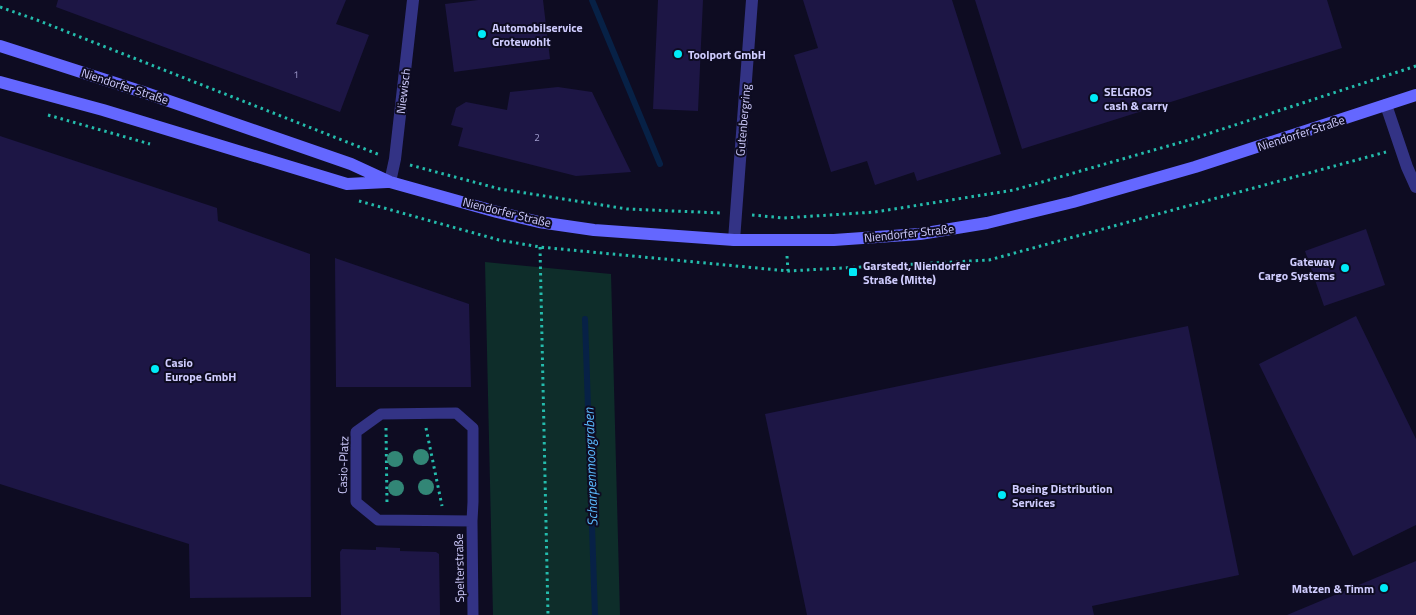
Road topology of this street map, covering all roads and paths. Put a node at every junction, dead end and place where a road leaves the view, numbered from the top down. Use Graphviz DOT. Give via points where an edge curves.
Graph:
graph roads {
  1 [pos="413,0"];
  2 [pos="752,0"];
  3 [pos="0,7"];
  4 [pos="0,46"];
  5 [pos="1416,66"];
  6 [pos="0,82"];
  7 [pos="1416,95"];
  8 [pos="1386,105"];
  9 [pos="46,114"];
  10 [pos="158,146"];
  11 [pos="1400,147"];
  12 [pos="369,151"];
  13 [pos="415,166"];
  14 [pos="390,182"];
  15 [pos="1416,187"];
  16 [pos="357,201"];
  17 [pos="706,212"];
  18 [pos="773,217"];
  19 [pos="734,240"];
  20 [pos="540,247"];
  21 [pos="423,413"];
  22 [pos="386,414"];
  23 [pos="387,520"];
  24 [pos="445,521"];
  25 [pos="472,521"];
  26 [pos="473,615"];
  27 [pos="548,615"];
  1 -- 14 [label="street, Niewisch"];
  2 -- 19 [label="street, Gutenbergring"];
  3 -- 12 [label="path"];
  4 -- 14 [label="main road, Niendorfer Straße" via="351,164"];
  5 -- 18 [label="path" via="1189,140 1014,190 875,212"];
  6 -- 14 [label="main road, Niendorfer Straße" via="347,184"];
  7 -- 8 [label="main road, Niendorfer Straße"];
  8 -- 11 [label="street"];
  8 -- 19 [label="main road, Niendorfer Straße" via="1195,167 988,223 920,234 844,239"];
  9 -- 10 [label="path"];
  11 -- 15 [label="street"];
  11 -- 20 [label="path" via="989,260 788,270"];
  13 -- 17 [label="path" via="500,189 627,209"];
  14 -- 19 [label="main road, Niendorfer Straße" via="539,222 594,230"];
  16 -- 20 [label="path" via="499,240"];
  20 -- 27 [label="path"];
  21 -- 22 [label="lane, Casio-Platz"];
  21 -- 24 [label="path"];
  21 -- 25 [label="lane, Casio-Platz" via="456,413 473,428"];
  22 -- 23 [label="path"];
  22 -- 23 [label="lane, Casio-Platz" via="381,414 356,432 356,502 378,520"];
  23 -- 24 [label="lane, Casio-Platz"];
  24 -- 25 [label="lane, Casio-Platz"];
  25 -- 26 [label="lane, Spelterstraße"];
}
